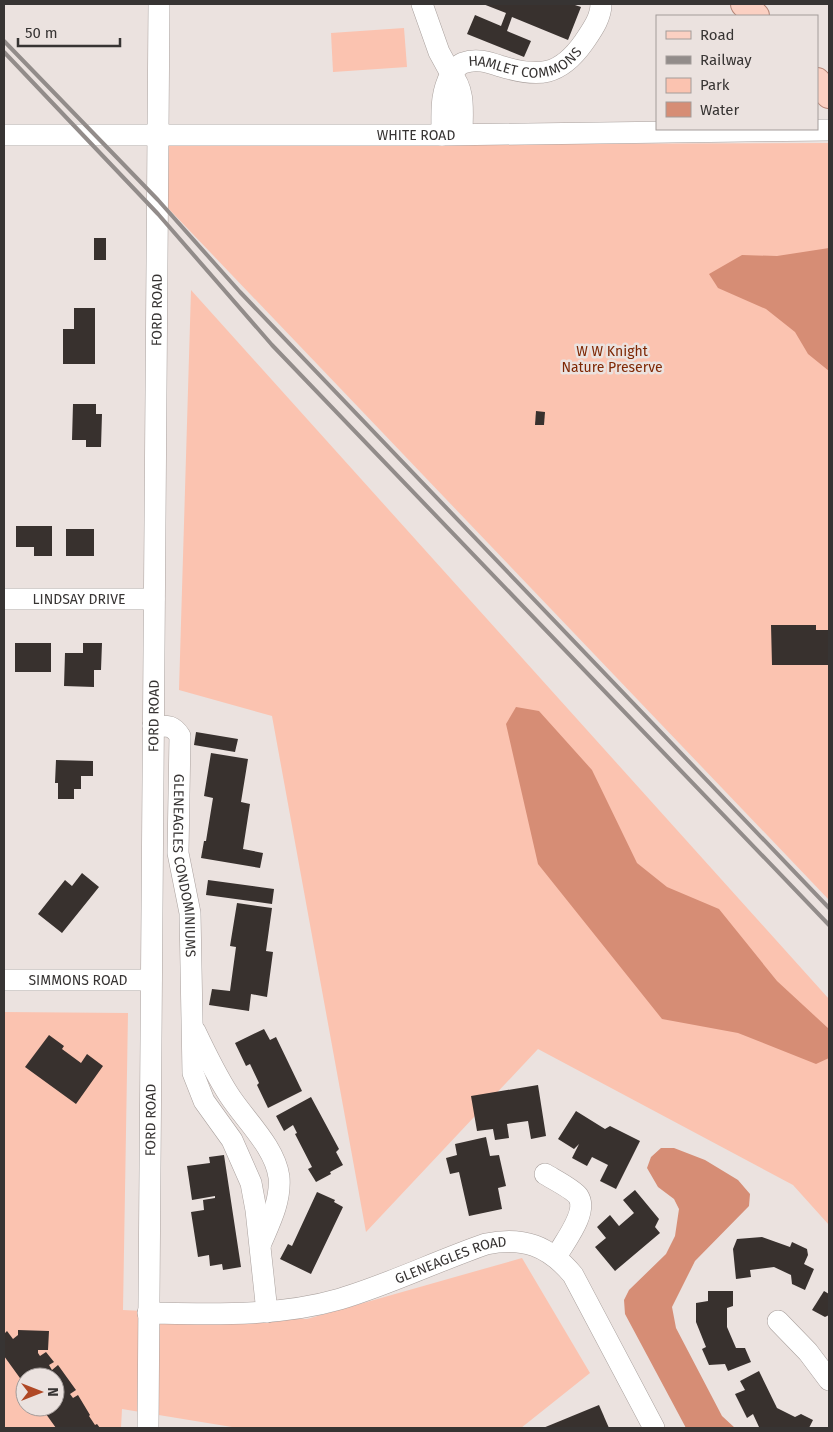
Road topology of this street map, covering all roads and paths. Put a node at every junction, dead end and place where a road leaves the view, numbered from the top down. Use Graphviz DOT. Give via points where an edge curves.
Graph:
graph roads {
  1 [pos="159,4"];
  2 [pos="422,4"];
  3 [pos="601,4"];
  4 [pos="744,4"];
  5 [pos="755,15"];
  6 [pos="451,74"];
  7 [pos="818,82"];
  8 [pos="829,95"];
  9 [pos="829,130"];
  10 [pos="452,134"];
  11 [pos="4,135"];
  12 [pos="158,136"];
  13 [pos="4,599"];
  14 [pos="154,600"];
  15 [pos="153,726"];
  16 [pos="4,980"];
  17 [pos="151,980"];
  18 [pos="192,1026"];
  19 [pos="545,1174"];
  20 [pos="260,1245"];
  21 [pos="556,1257"];
  22 [pos="267,1312"];
  23 [pos="148,1313"];
  24 [pos="778,1321"];
  25 [pos="829,1380"];
  26 [pos="148,1428"];
  27 [pos="654,1428"];
  1 -- 12 [label="street, FORD ROAD"];
  2 -- 6 [label="street, HAMLET COMMONS" via="439,52"];
  3 -- 6 [label="street, HAMLET COMMONS" via="595,26 562,67 546,73 528,73 478,60 461,64"];
  4 -- 5 [label="main road"];
  6 -- 10 [label="street, HAMLET COMMONS" via="442,99"];
  7 -- 8 [label="main road"];
  9 -- 10 [label="street, WHITE ROAD"];
  10 -- 12 [label="street, WHITE ROAD"];
  11 -- 12 [label="street, WHITE ROAD"];
  12 -- 14 [label="street, FORD ROAD"];
  13 -- 14 [label="street, LINDSAY DRIVE"];
  14 -- 15 [label="street, FORD ROAD"];
  15 -- 17 [label="street, FORD ROAD"];
  15 -- 18 [label="street, GLENEAGLES CONDOMINIUMS" via="169,726 180,736 178,853 190,913"];
  16 -- 17 [label="street, SIMMONS ROAD"];
  17 -- 23 [label="street, FORD ROAD"];
  18 -- 20 [label="street, GLENEAGLES CONDOMINIUMS" via="193,1073 204,1100 242,1159 251,1183"];
  18 -- 20 [label="street, GLENEAGLES CONDOMINIUMS" via="229,1095 275,1162 279,1193"];
  19 -- 21 [label="street" via="578,1195 582,1204 581,1214"];
  20 -- 22 [label="street, GLENEAGLES CONDOMINIUMS"];
  21 -- 22 [label="street, GLENEAGLES ROAD" via="524,1242 498,1241 339,1299"];
  21 -- 27 [label="street, GLENEAGLES ROAD" via="573,1275"];
  22 -- 23 [label="street, GLENEAGLES ROAD"];
  23 -- 26 [label="street, FORD ROAD"];
  24 -- 25 [label="street"];
}
